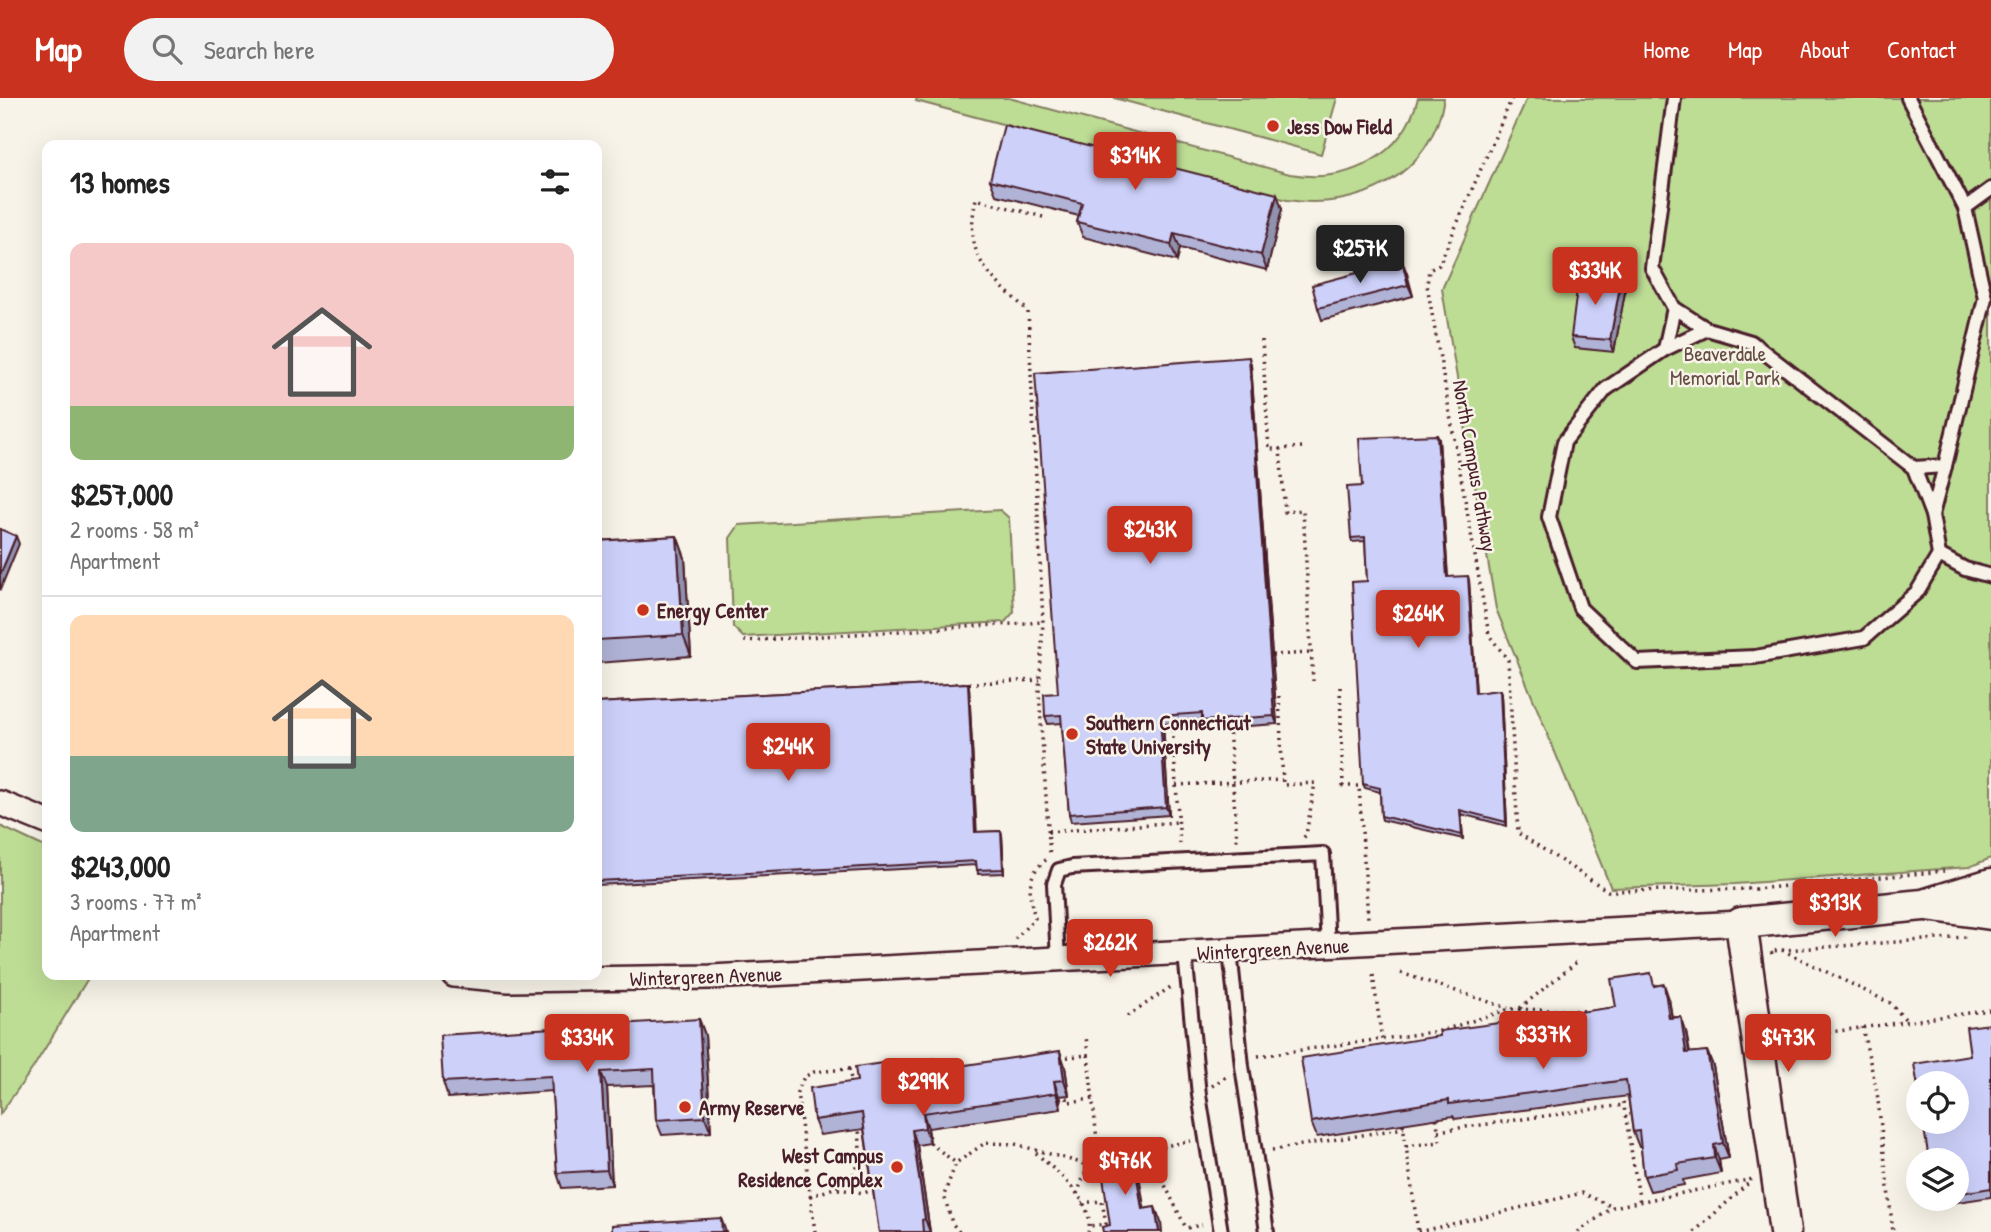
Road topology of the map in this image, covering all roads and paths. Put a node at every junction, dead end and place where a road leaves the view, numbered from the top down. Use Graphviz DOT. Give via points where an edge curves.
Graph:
graph roads {
  1 [pos="1512,98"];
  2 [pos="1674,98"];
  3 [pos="1908,98"];
  4 [pos="1991,190"];
  5 [pos="1965,208"];
  6 [pos="1043,216"];
  7 [pos="1674,308"];
  8 [pos="1707,329"];
  9 [pos="1262,340"];
  10 [pos="1665,349"];
  11 [pos="1302,447"];
  12 [pos="1280,449"];
  13 [pos="1945,466"];
  14 [pos="1914,468"];
  15 [pos="1933,514"];
  16 [pos="1939,555"];
  17 [pos="1991,576"];
  18 [pos="1043,622"];
  19 [pos="744,641"];
  20 [pos="1310,653"];
  21 [pos="1272,655"];
  22 [pos="1040,680"];
  23 [pos="1313,681"];
  24 [pos="955,684"];
  25 [pos="1340,687"];
  26 [pos="1279,696"];
  27 [pos="1172,723"];
  28 [pos="1230,727"];
  29 [pos="1283,780"];
  30 [pos="1233,782"];
  31 [pos="1176,785"];
  32 [pos="0,803"];
  33 [pos="42,820"];
  34 [pos="1178,822"];
  35 [pos="1048,832"];
  36 [pos="1300,841"];
  37 [pos="1237,844"];
  38 [pos="1250,844"];
  39 [pos="1226,845"];
  40 [pos="1191,847"];
  41 [pos="1057,856"];
  42 [pos="1050,857"];
  43 [pos="1948,871"];
  44 [pos="1991,884"];
  45 [pos="1923,905"];
  46 [pos="1368,919"];
  47 [pos="1741,923"];
  48 [pos="1985,926"];
  49 [pos="1328,946"];
  50 [pos="1008,947"];
  51 [pos="1782,950"];
  52 [pos="1230,951"];
  53 [pos="1185,954"];
  54 [pos="1058,960"];
  55 [pos="1578,961"];
  56 [pos="1773,963"];
  57 [pos="1401,973"];
  58 [pos="1373,975"];
  59 [pos="602,977"];
  60 [pos="1172,984"];
  61 [pos="1520,1008"];
  62 [pos="1510,1009"];
  63 [pos="1991,1010"];
  64 [pos="1602,1014"];
  65 [pos="1128,1016"];
  66 [pos="1907,1021"];
  67 [pos="1862,1027"];
  68 [pos="1423,1034"];
  69 [pos="1086,1036"];
  70 [pos="1776,1039"];
  71 [pos="1382,1040"];
  72 [pos="1425,1046"];
  73 [pos="1088,1055"];
  74 [pos="1257,1056"];
  75 [pos="936,1059"];
  76 [pos="1049,1060"];
  77 [pos="891,1064"];
  78 [pos="849,1069"];
  79 [pos="1232,1073"];
  80 [pos="906,1079"];
  81 [pos="1211,1087"];
  82 [pos="853,1090"];
  83 [pos="1622,1092"];
  84 [pos="1060,1099"];
  85 [pos="1093,1099"];
  86 [pos="1623,1105"];
  87 [pos="1434,1107"];
  88 [pos="859,1129"];
  89 [pos="1438,1131"];
  90 [pos="930,1143"];
  91 [pos="1406,1146"];
  92 [pos="1271,1148"];
  93 [pos="1034,1150"];
  94 [pos="1143,1150"];
  95 [pos="1193,1152"];
  96 [pos="1121,1155"];
  97 [pos="1110,1157"];
  98 [pos="1099,1159"];
  99 [pos="956,1163"];
  100 [pos="1088,1164"];
  101 [pos="836,1188"];
  102 [pos="876,1189"];
  103 [pos="1077,1194"];
  104 [pos="810,1196"];
  105 [pos="1082,1203"];
  106 [pos="1640,1203"];
  107 [pos="1613,1207"];
  108 [pos="1200,1213"];
  109 [pos="1202,1225"];
  110 [pos="1089,1226"];
  111 [pos="1186,1230"];
  112 [pos="815,1232"];
  113 [pos="959,1232"];
  114 [pos="1088,1232"];
  115 [pos="1202,1232"];
  116 [pos="1221,1232"];
  117 [pos="1267,1232"];
  118 [pos="1418,1232"];
  119 [pos="1578,1232"];
  120 [pos="1694,1232"];
  121 [pos="1785,1232"];
  122 [pos="1893,1232"];
  1 -- 43 [label="path, North Campus Pathway" via="1440,265 1429,270 1427,285 1489,635 1508,660 1518,833 1608,891 1756,889"];
  2 -- 7 [label="lane" via="1651,268"];
  3 -- 5 [label="lane"];
  4 -- 5 [label="lane"];
  5 -- 13 [label="lane" via="1985,298"];
  6 -- 18 [label="path" via="976,200 971,222 975,254 1028,311"];
  7 -- 8 [label="lane"];
  7 -- 10 [label="lane"];
  8 -- 10 [label="lane"];
  8 -- 14 [label="lane" via="1751,342"];
  9 -- 12 [label="path" via="1269,449"];
  10 -- 16 [label="lane" via="1606,389 1564,442 1549,517 1580,608 1637,662 1755,657 1864,638 1917,592"];
  11 -- 12 [label="path"];
  12 -- 20 [label="path" via="1285,512 1303,510"];
  13 -- 14 [label="lane"];
  13 -- 15 [label="lane"];
  14 -- 15 [label="lane"];
  15 -- 16 [label="lane"];
  16 -- 17 [label="lane"];
  18 -- 19 [label="path"];
  18 -- 22 [label="path"];
  20 -- 21 [label="path"];
  20 -- 23 [label="path"];
  22 -- 24 [label="path"];
  22 -- 35 [label="path"];
  25 -- 46 [label="path" via="1343,786 1359,786"];
  26 -- 29 [label="path"];
  27 -- 31 [label="path"];
  28 -- 30 [label="path"];
  29 -- 30 [label="path"];
  29 -- 36 [label="path" via="1283,785 1315,783 1306,835"];
  30 -- 31 [label="path"];
  30 -- 37 [label="path"];
  31 -- 34 [label="path"];
  32 -- 33 [label="street"];
  34 -- 35 [label="path"];
  34 -- 40 [label="path" via="1180,848"];
  35 -- 42 [label="path"];
  37 -- 38 [label="path"];
  37 -- 39 [label="path"];
  41 -- 42 [label="path"];
  42 -- 50 [label="path" via="1034,869 1030,880 1035,918"];
  44 -- 45 [label="street, Wintergreen Avenue"];
  45 -- 47 [label="street, Wintergreen Avenue"];
  45 -- 48 [label="street, Wintergreen Avenue"];
  47 -- 49 [label="street, Wintergreen Avenue"];
  47 -- 70 [label="street"];
  48 -- 51 [label="path"];
  49 -- 52 [label="street, Wintergreen Avenue"];
  49 -- 54 [label="lane" via="1323,853 1059,870 1054,884"];
  51 -- 56 [label="path" via="1772,951"];
  51 -- 66 [label="path" via="1890,1003"];
  52 -- 53 [label="street, Wintergreen Avenue"];
  52 -- 117 [label="lane"];
  53 -- 54 [label="street, Wintergreen Avenue"];
  53 -- 116 [label="lane" via="1199,1095"];
  54 -- 59 [label="street, Wintergreen Avenue" via="698,977"];
  55 -- 61 [label="path"];
  57 -- 62 [label="path"];
  58 -- 71 [label="path"];
  60 -- 65 [label="path"];
  61 -- 62 [label="path"];
  61 -- 64 [label="path"];
  62 -- 68 [label="path"];
  63 -- 66 [label="path"];
  66 -- 67 [label="path"];
  67 -- 70 [label="path"];
  67 -- 122 [label="path" via="1877,1092"];
  68 -- 71 [label="path"];
  68 -- 72 [label="path"];
  69 -- 73 [label="path"];
  70 -- 121 [label="street"];
  71 -- 74 [label="path"];
  73 -- 76 [label="path"];
  73 -- 85 [label="path"];
  75 -- 77 [label="path"];
  77 -- 78 [label="path"];
  77 -- 80 [label="path" via="893,1081"];
  78 -- 82 [label="path"];
  78 -- 104 [label="path" via="814,1072 804,1077 797,1092"];
  79 -- 81 [label="path"];
  83 -- 86 [label="path"];
  84 -- 85 [label="path"];
  85 -- 98 [label="path"];
  86 -- 89 [label="path"];
  86 -- 106 [label="path"];
  87 -- 89 [label="path"];
  88 -- 101 [label="path" via="860,1166"];
  89 -- 91 [label="path" via="1440,1142"];
  90 -- 99 [label="path"];
  91 -- 92 [label="path" via="1404,1126"];
  91 -- 118 [label="path"];
  93 -- 99 [label="path" via="985,1143"];
  93 -- 100 [label="path"];
  93 -- 103 [label="path"];
  94 -- 95 [label="path" via="1191,1140"];
  94 -- 96 [label="path"];
  94 -- 111 [label="path"];
  97 -- 98 [label="path"];
  98 -- 100 [label="path"];
  99 -- 113 [label="path" via="944,1195"];
  100 -- 103 [label="path"];
  101 -- 102 [label="path" via="864,1193"];
  101 -- 104 [label="path"];
  103 -- 105 [label="path"];
  104 -- 112 [label="path"];
  105 -- 110 [label="path"];
  105 -- 110 [label="path" via="1102,1201 1106,1224"];
  106 -- 107 [label="path"];
  106 -- 120 [label="path" via="1753,1179"];
  107 -- 118 [label="path" via="1583,1193"];
  107 -- 119 [label="path"];
  108 -- 109 [label="path"];
  109 -- 111 [label="path"];
  109 -- 115 [label="path"];
  110 -- 114 [label="path"];
}
